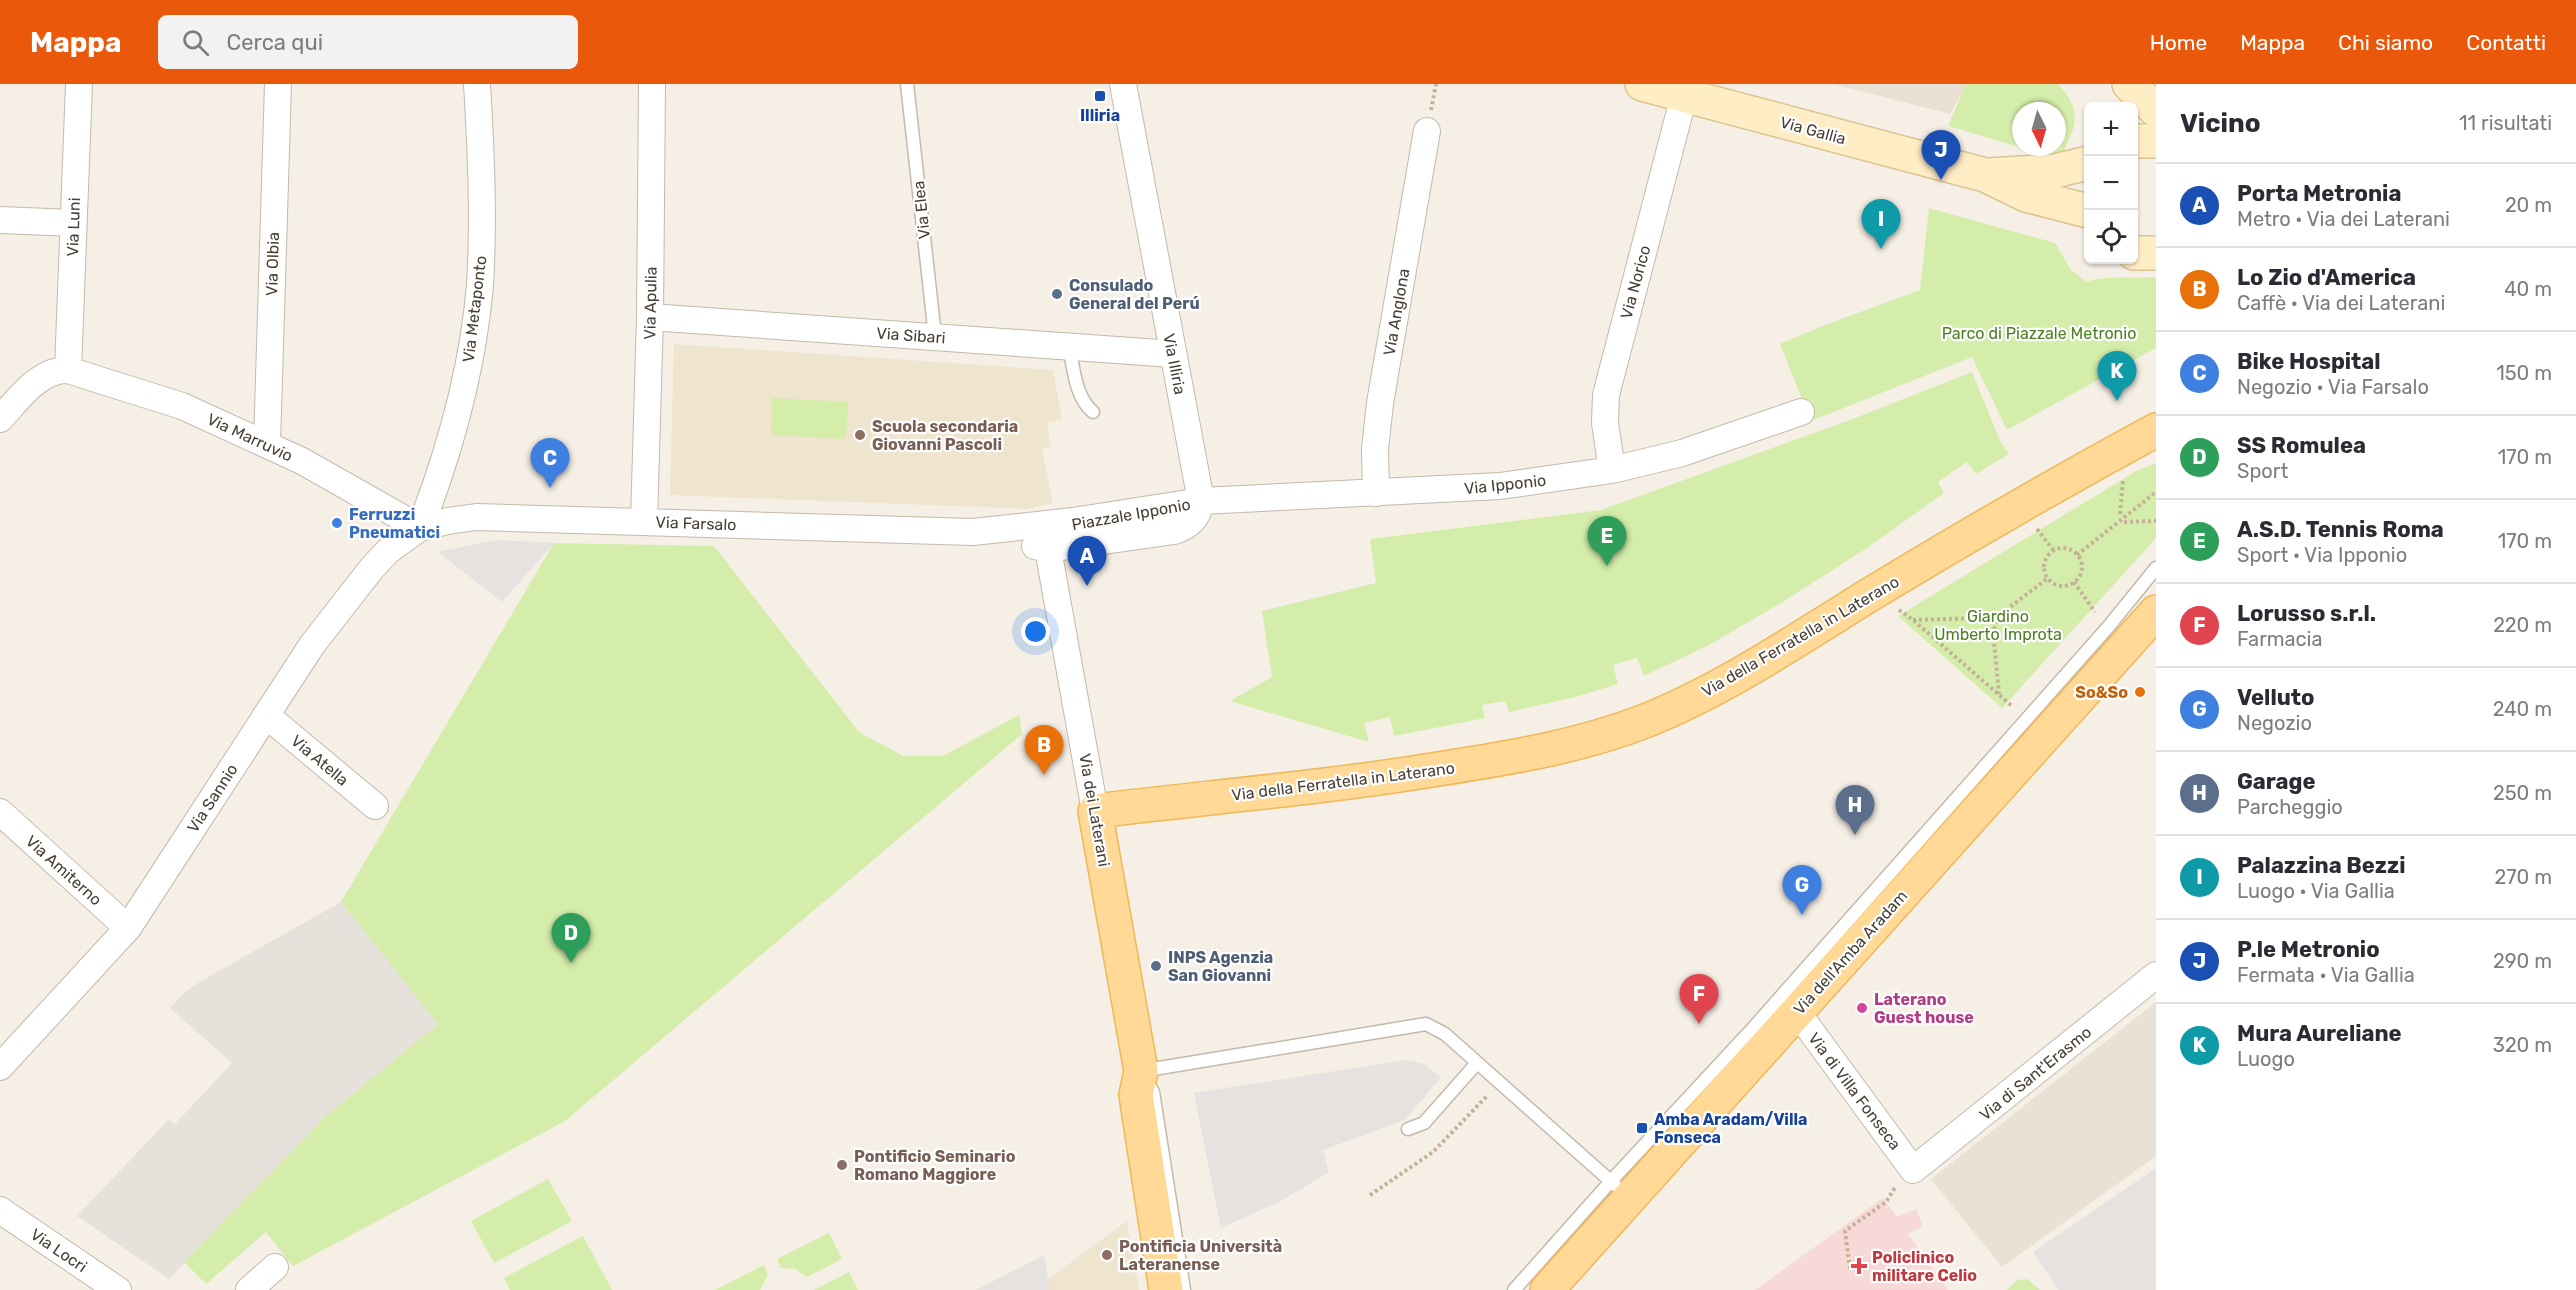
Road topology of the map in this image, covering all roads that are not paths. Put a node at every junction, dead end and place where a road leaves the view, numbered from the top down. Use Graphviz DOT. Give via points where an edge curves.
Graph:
graph roads {
  1 [pos="79,84"];
  2 [pos="278,84"];
  3 [pos="477,84"];
  4 [pos="652,84"];
  5 [pos="907,84"];
  6 [pos="1123,84"];
  7 [pos="1642,84"];
  8 [pos="2114,84"];
  9 [pos="2129,84"];
  10 [pos="1685,90"];
  11 [pos="2120,102"];
  12 [pos="2156,110"];
  13 [pos="1427,131"];
  14 [pos="2138,141"];
  15 [pos="2156,141"];
  16 [pos="2084,164"];
  17 [pos="1985,175"];
  18 [pos="2084,210"];
  19 [pos="0,220"];
  20 [pos="73,223"];
  21 [pos="2138,253"];
  22 [pos="2156,254"];
  23 [pos="650,317"];
  24 [pos="935,336"];
  25 [pos="1069,347"];
  26 [pos="1173,354"];
  27 [pos="68,370"];
  28 [pos="1093,412"];
  29 [pos="1801,412"];
  30 [pos="0,419"];
  31 [pos="2156,430"];
  32 [pos="267,444"];
  33 [pos="1612,470"];
  34 [pos="1376,493"];
  35 [pos="1201,501"];
  36 [pos="644,521"];
  37 [pos="1073,521"];
  38 [pos="420,528"];
  39 [pos="974,532"];
  40 [pos="1048,549"];
  41 [pos="2156,568"];
  42 [pos="2155,615"];
  43 [pos="2109,626"];
  44 [pos="266,715"];
  45 [pos="375,806"];
  46 [pos="1095,811"];
  47 [pos="0,812"];
  48 [pos="128,928"];
  49 [pos="2156,975"];
  50 [pos="1797,1012"];
  51 [pos="1478,1063"];
  52 [pos="0,1067"];
  53 [pos="1141,1071"];
  54 [pos="1408,1129"];
  55 [pos="1913,1170"];
  56 [pos="1620,1189"];
  57 [pos="0,1210"];
  58 [pos="275,1267"];
  59 [pos="118,1290"];
  60 [pos="249,1290"];
  61 [pos="1166,1290"];
  62 [pos="1184,1290"];
  63 [pos="1514,1290"];
  64 [pos="1547,1290"];
  1 -- 20 [label="street, Via Luni"];
  2 -- 32 [label="street, Via Olbia"];
  3 -- 38 [label="street, Via Metaponto" via="483,192 473,339 453,428"];
  4 -- 23 [label="street, Via Apulia"];
  5 -- 24 [label="lane, Via Elea"];
  6 -- 26 [label="street, Via Illiria"];
  7 -- 10 [label="main road, Via Gallia"];
  8 -- 11 [label="main road"];
  9 -- 12 [label="main road"];
  10 -- 17 [label="main road, Via Gallia"];
  10 -- 33 [label="street, Via Norico" via="1606,395 1605,423"];
  13 -- 34 [label="street, Via Anglona" via="1380,403"];
  14 -- 15 [label="main road"];
  16 -- 17 [label="main road" via="2055,171"];
  17 -- 18 [label="main road" via="2026,195"];
  19 -- 20 [label="street"];
  20 -- 27 [label="street, Via Luni"];
  21 -- 22 [label="main road"];
  23 -- 24 [label="street, Via Sibari"];
  23 -- 36 [label="street, Via Apulia"];
  24 -- 25 [label="street, Via Sibari"];
  25 -- 26 [label="street, Via Sibari"];
  25 -- 28 [label="lane" via="1080,396"];
  26 -- 35 [label="street, Via Illiria"];
  27 -- 30 [label="street" via="42,377"];
  27 -- 32 [label="street, Via Marruvio" via="182,406"];
  29 -- 33 [label="street, Via Ipponio" via="1682,453"];
  31 -- 46 [label="main road, Via della Ferratella in Laterano" via="1920,565 1742,674 1647,720 1597,738 1545,752 1315,787"];
  32 -- 38 [label="street, Via Marruvio"];
  33 -- 34 [label="street, Via Ipponio" via="1500,486"];
  34 -- 35 [label="street, Via Ipponio"];
  35 -- 37 [label="street, Piazzale Ipponio"];
  35 -- 40 [label="street, Piazzale Ipponio" via="1193,521 1174,531"];
  36 -- 38 [label="street, Via Farsalo" via="476,517"];
  36 -- 39 [label="street, Via Farsalo"];
  37 -- 39 [label="street, Via Farsalo"];
  37 -- 40 [label="street, Piazzale Ipponio" via="1053,535"];
  38 -- 44 [label="street, Via Sannio" via="372,568 312,645"];
  39 -- 40 [label="street, Via Farsalo"];
  40 -- 46 [label="street, Via dei Laterani"];
  41 -- 43 [label="lane, Via dell'Amba Aradam"];
  42 -- 43 [label="lane"];
  42 -- 50 [label="main road, Via dell'Amba Aradam"];
  43 -- 56 [label="lane, Via dell'Amba Aradam" via="1754,1027"];
  44 -- 45 [label="street, Via Atella"];
  44 -- 48 [label="street, Via Sannio"];
  46 -- 53 [label="main road, Via dei Laterani"];
  47 -- 48 [label="street, Via Amiterno"];
  48 -- 52 [label="street, Via Sannio"];
  49 -- 55 [label="street, Via di Sant'Erasmo"];
  50 -- 55 [label="street, Via di Villa Fonseca"];
  50 -- 56 [label="main road, Via dell'Amba Aradam"];
  51 -- 53 [label="lane" via="1445,1034 1426,1024"];
  51 -- 54 [label="lane" via="1424,1123"];
  51 -- 56 [label="lane"];
  53 -- 61 [label="main road, Via dei Laterani" via="1136,1095"];
  53 -- 62 [label="lane, Via dei Laterani" via="1153,1092"];
  56 -- 63 [label="lane, Via dell'Amba Aradam"];
  56 -- 64 [label="main road, Via dell'Amba Aradam"];
  57 -- 59 [label="street, Via Locri"];
  58 -- 60 [label="street"];
}
